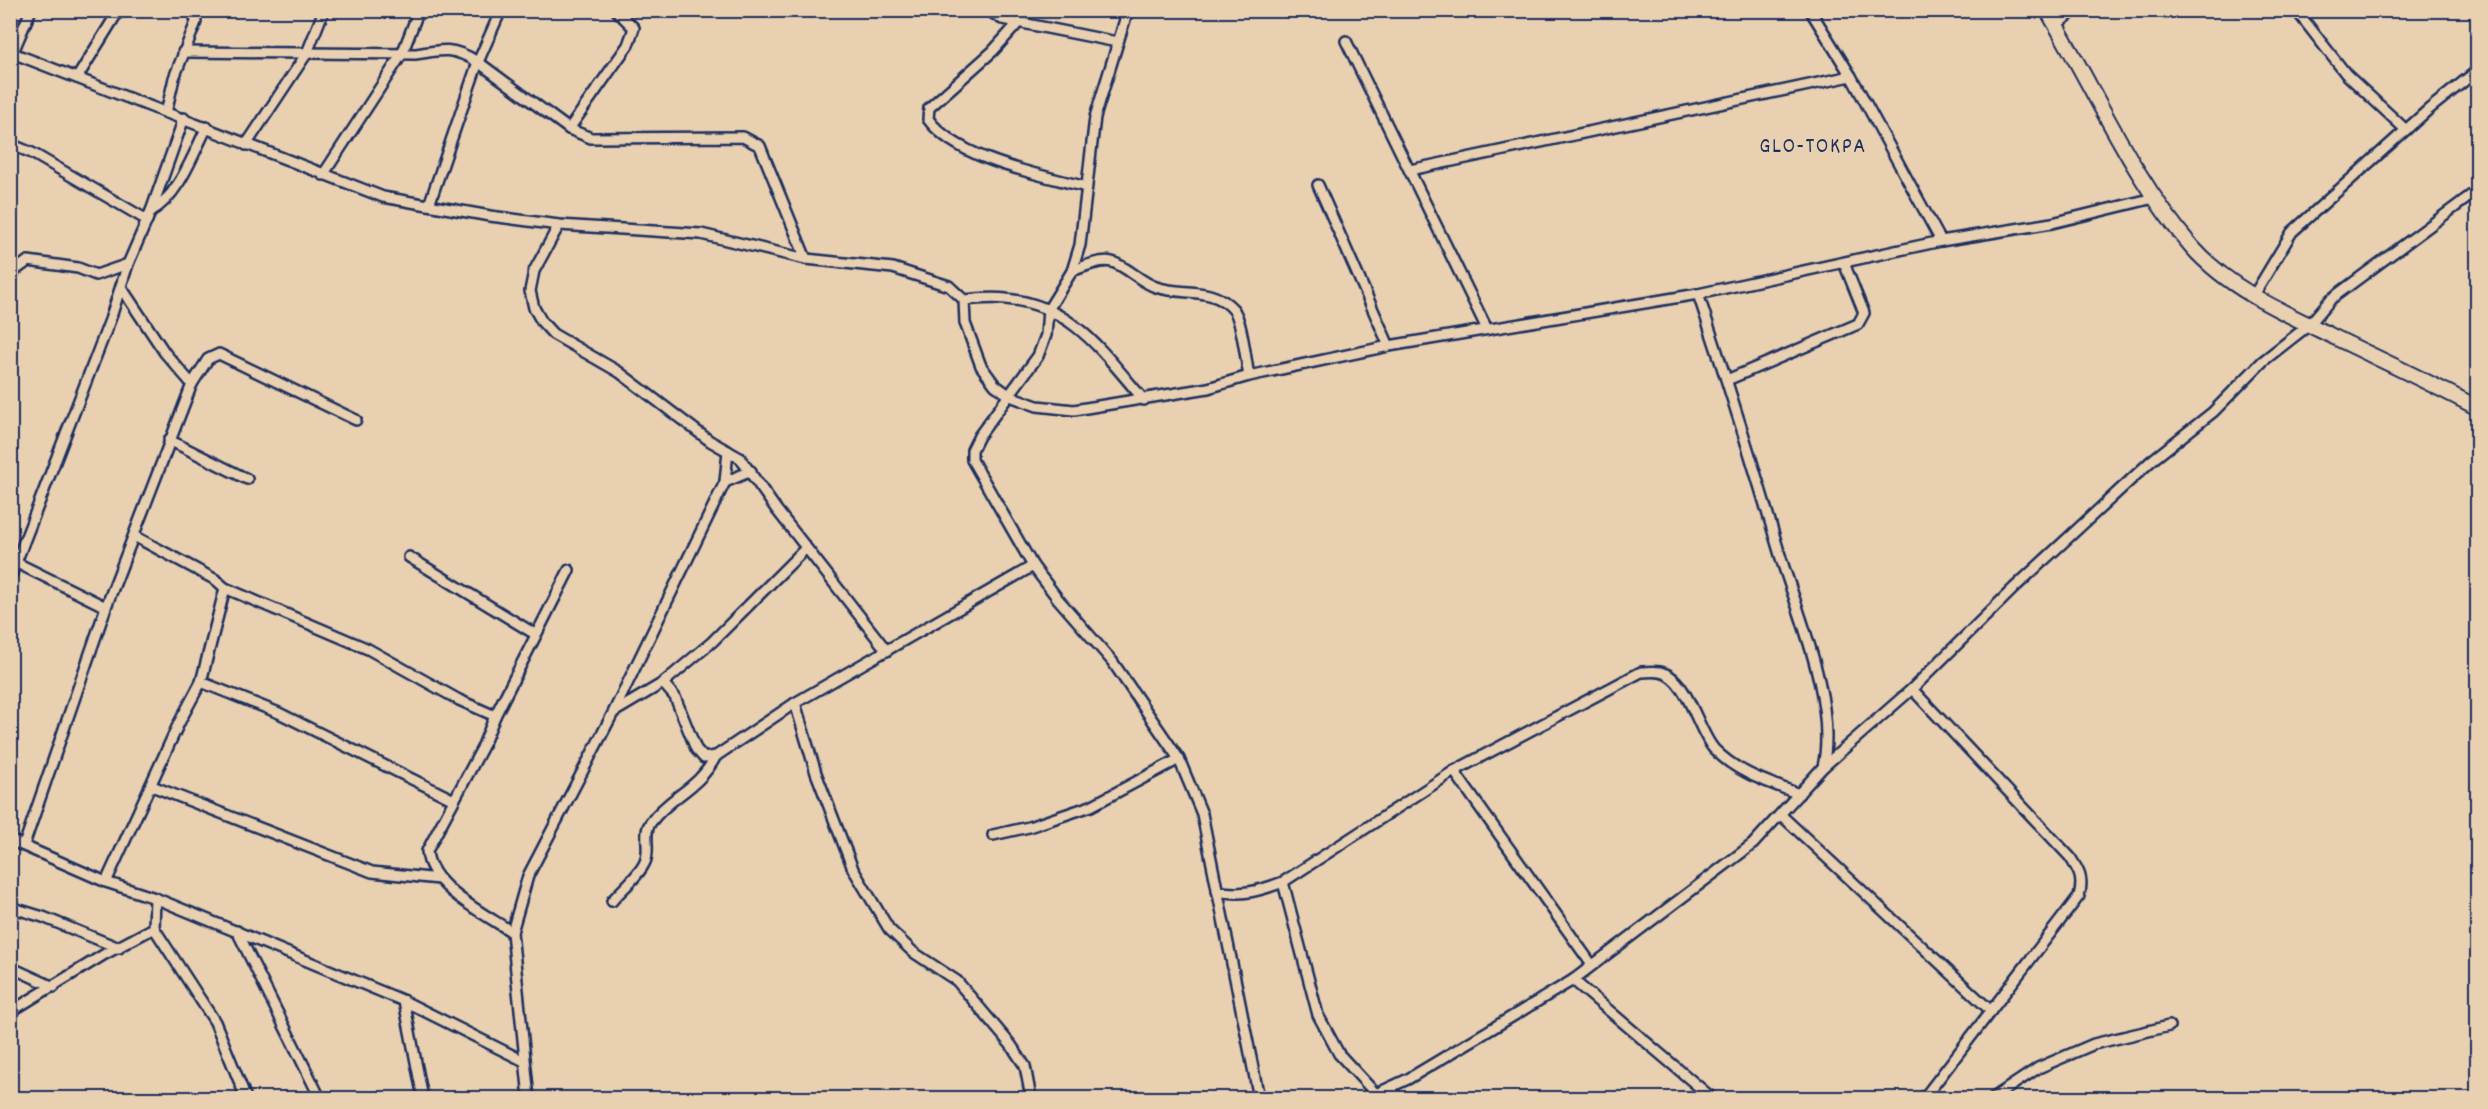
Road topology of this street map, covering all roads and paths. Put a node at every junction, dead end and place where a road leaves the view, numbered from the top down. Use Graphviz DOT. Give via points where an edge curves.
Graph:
graph roads {
  1 [pos="31,10"];
  2 [pos="119,10"];
  3 [pos="194,10"];
  4 [pos="324,10"];
  5 [pos="419,10"];
  6 [pos="501,10"];
  7 [pos="616,10"];
  8 [pos="988,10"];
  9 [pos="1128,10"];
  10 [pos="1810,10"];
  11 [pos="2047,10"];
  12 [pos="2076,10"];
  13 [pos="2296,10"];
  14 [pos="1019,22"];
  15 [pos="2056,25"];
  16 [pos="1346,41"];
  17 [pos="1117,42"];
  18 [pos="11,52"];
  19 [pos="183,52"];
  20 [pos="307,53"];
  21 [pos="402,54"];
  22 [pos="478,62"];
  23 [pos="2478,70"];
  24 [pos="1851,76"];
  25 [pos="77,78"];
  26 [pos="166,113"];
  27 [pos="184,118"];
  28 [pos="207,126"];
  29 [pos="569,129"];
  30 [pos="2406,130"];
  31 [pos="10,144"];
  32 [pos="246,145"];
  33 [pos="1410,170"];
  34 [pos="323,175"];
  35 [pos="1318,185"];
  36 [pos="1086,187"];
  37 [pos="2478,190"];
  38 [pos="2154,198"];
  39 [pos="429,205"];
  40 [pos="149,215"];
  41 [pos="559,225"];
  42 [pos="1941,241"];
  43 [pos="806,259"];
  44 [pos="1844,263"];
  45 [pos="128,264"];
  46 [pos="1072,271"];
  47 [pos="10,274"];
  48 [pos="121,286"];
  49 [pos="1698,294"];
  50 [pos="2254,296"];
  51 [pos="964,300"];
  52 [pos="1048,310"];
  53 [pos="2310,325"];
  54 [pos="1487,329"];
  55 [pos="1389,346"];
  56 [pos="1249,376"];
  57 [pos="1727,380"];
  58 [pos="192,384"];
  59 [pos="1010,396"];
  60 [pos="1144,399"];
  61 [pos="2478,408"];
  62 [pos="356,420"];
  63 [pos="169,440"];
  64 [pos="728,451"];
  65 [pos="752,471"];
  66 [pos="247,479"];
  67 [pos="725,482"];
  68 [pos="134,536"];
  69 [pos="806,548"];
  70 [pos="10,555"];
  71 [pos="409,557"];
  72 [pos="17,563"];
  73 [pos="1034,566"];
  74 [pos="569,570"];
  75 [pos="10,578"];
  76 [pos="225,588"];
  77 [pos="106,608"];
  78 [pos="535,634"];
  79 [pos="887,651"];
  80 [pos="201,682"];
  81 [pos="663,683"];
  82 [pos="1912,689"];
  83 [pos="795,703"];
  84 [pos="613,713"];
  85 [pos="495,716"];
  86 [pos="716,756"];
  87 [pos="1179,759"];
  88 [pos="1823,767"];
  89 [pos="1454,771"];
  90 [pos="152,786"];
  91 [pos="1798,794"];
  92 [pos="454,800"];
  93 [pos="1781,815"];
  94 [pos="993,835"];
  95 [pos="10,840"];
  96 [pos="24,845"];
  97 [pos="439,879"];
  98 [pos="106,882"];
  99 [pos="1283,882"];
  100 [pos="1217,891"];
  101 [pos="155,898"];
  102 [pos="612,901"];
  103 [pos="10,907"];
  104 [pos="154,928"];
  105 [pos="237,932"];
  106 [pos="512,932"];
  107 [pos="118,948"];
  108 [pos="1592,966"];
  109 [pos="10,967"];
  110 [pos="1573,980"];
  111 [pos="54,987"];
  112 [pos="404,1000"];
  113 [pos="1991,1011"];
  114 [pos="10,1012"];
  115 [pos="2169,1026"];
  116 [pos="524,1061"];
  117 [pos="1390,1087"];
  118 [pos="1371,1096"];
  119 [pos="246,1098"];
  120 [pos="320,1098"];
  121 [pos="423,1098"];
  122 [pos="529,1098"];
  123 [pos="1031,1098"];
  124 [pos="1259,1098"];
  125 [pos="1396,1098"];
  126 [pos="1712,1098"];
  127 [pos="1924,1098"];
  128 [pos="1993,1098"];
  1 -- 18 [label="street"];
  2 -- 25 [label="street"];
  3 -- 19 [label="street" via="193,36"];
  4 -- 20 [label="street"];
  5 -- 21 [label="street"];
  6 -- 22 [label="street"];
  7 -- 29 [label="street" via="634,28 628,45"];
  8 -- 14 [label="street" via="1002,19"];
  9 -- 17 [label="street"];
  10 -- 24 [label="street"];
  11 -- 15 [label="main road"];
  12 -- 15 [label="street"];
  13 -- 30 [label="street" via="2346,74"];
  14 -- 17 [label="street"];
  14 -- 36 [label="street" via="993,51 929,108 928,119 936,130 977,155"];
  15 -- 38 [label="main road"];
  16 -- 33 [label="street"];
  17 -- 36 [label="street" via="1095,117"];
  18 -- 25 [label="street"];
  19 -- 20 [label="street"];
  19 -- 26 [label="street"];
  20 -- 21 [label="street"];
  20 -- 32 [label="street"];
  21 -- 22 [label="street" via="446,49"];
  21 -- 34 [label="street"];
  22 -- 29 [label="street"];
  22 -- 39 [label="street"];
  23 -- 30 [label="street"];
  24 -- 33 [label="street"];
  24 -- 42 [label="street"];
  25 -- 26 [label="street"];
  26 -- 27 [label="street"];
  27 -- 28 [label="street"];
  27 -- 40 [label="street"];
  28 -- 32 [label="street"];
  28 -- 40 [label="street" via="163,205"];
  29 -- 43 [label="street" via="603,140 724,136 752,141 760,146"];
  30 -- 50 [label="street" via="2292,232"];
  31 -- 40 [label="street"];
  32 -- 34 [label="street"];
  33 -- 54 [label="street"];
  34 -- 39 [label="street" via="383,197"];
  35 -- 55 [label="street"];
  36 -- 46 [label="street" via="1080,244"];
  37 -- 53 [label="street" via="2331,299"];
  38 -- 42 [label="street" via="2052,223"];
  38 -- 50 [label="main road" via="2193,248"];
  39 -- 41 [label="street"];
  40 -- 45 [label="street"];
  41 -- 43 [label="street" via="701,234"];
  41 -- 64 [label="street" via="534,271 530,291 542,322 553,334 619,372"];
  42 -- 44 [label="street"];
  43 -- 51 [label="street" via="892,268 949,286"];
  44 -- 49 [label="street"];
  44 -- 57 [label="street" via="1864,313 1858,324"];
  45 -- 47 [label="street" via="96,275 78,268 28,261"];
  45 -- 48 [label="street"];
  46 -- 52 [label="street"];
  46 -- 56 [label="street" via="1112,262 1153,286 1210,294 1223,300 1235,312"];
  48 -- 58 [label="street" via="165,353"];
  48 -- 72 [label="street"];
  49 -- 54 [label="street"];
  49 -- 57 [label="street"];
  50 -- 53 [label="main road"];
  51 -- 52 [label="street" via="1007,299"];
  51 -- 59 [label="street" via="965,323 981,366 995,385"];
  52 -- 59 [label="street" via="1046,335 1038,356"];
  52 -- 60 [label="street" via="1082,329"];
  53 -- 61 [label="main road"];
  53 -- 82 [label="street" via="2263,361 2213,412 2136,474"];
  54 -- 55 [label="street"];
  55 -- 56 [label="street"];
  56 -- 60 [label="street"];
  57 -- 88 [label="street" via="1823,701 1827,734"];
  58 -- 62 [label="street" via="208,359 219,354"];
  58 -- 63 [label="street"];
  59 -- 60 [label="street" via="1037,406 1074,410"];
  59 -- 73 [label="street" via="979,436 972,460"];
  63 -- 66 [label="street"];
  63 -- 68 [label="street"];
  64 -- 65 [label="street"];
  64 -- 67 [label="street"];
  65 -- 67 [label="street"];
  65 -- 69 [label="street"];
  67 -- 84 [label="street"];
  68 -- 76 [label="street"];
  68 -- 77 [label="street"];
  69 -- 79 [label="street"];
  69 -- 81 [label="street" via="712,642"];
  70 -- 72 [label="street"];
  71 -- 78 [label="street"];
  72 -- 75 [label="street"];
  72 -- 77 [label="street"];
  73 -- 79 [label="street"];
  73 -- 87 [label="street" via="1112,661"];
  74 -- 78 [label="street"];
  76 -- 80 [label="street"];
  76 -- 85 [label="street" via="368,649"];
  77 -- 96 [label="street"];
  78 -- 85 [label="street"];
  79 -- 83 [label="street"];
  80 -- 90 [label="street"];
  80 -- 92 [label="street" via="279,713"];
  81 -- 84 [label="street"];
  81 -- 86 [label="street" via="675,697 696,749 704,758"];
  82 -- 88 [label="street"];
  82 -- 113 [label="street" via="2070,857 2081,874 2079,896"];
  83 -- 86 [label="street"];
  83 -- 123 [label="street" via="816,773 853,869 889,929 913,952 957,981 1011,1045 1025,1066"];
  84 -- 106 [label="street" via="528,876"];
  85 -- 92 [label="street"];
  86 -- 102 [label="street" via="696,784 651,822 646,832 645,862"];
  87 -- 94 [label="street" via="1091,806"];
  87 -- 100 [label="street" via="1202,814"];
  88 -- 91 [label="street"];
  89 -- 91 [label="street" via="1641,672 1659,672 1671,677 1713,747 1739,770"];
  89 -- 99 [label="street"];
  89 -- 108 [label="street"];
  90 -- 97 [label="street" via="372,872"];
  90 -- 98 [label="street"];
  91 -- 93 [label="street"];
  92 -- 97 [label="street" via="427,851 428,862"];
  93 -- 108 [label="street" via="1753,844"];
  93 -- 113 [label="street"];
  95 -- 96 [label="street"];
  96 -- 98 [label="street"];
  97 -- 106 [label="street" via="458,897"];
  98 -- 101 [label="street"];
  99 -- 100 [label="street" via="1235,895"];
  99 -- 118 [label="street" via="1318,1015 1339,1054"];
  100 -- 124 [label="street"];
  101 -- 104 [label="street"];
  101 -- 105 [label="street"];
  103 -- 107 [label="street" via="43,916"];
  104 -- 107 [label="street"];
  104 -- 119 [label="street" via="215,1022"];
  105 -- 112 [label="street"];
  105 -- 120 [label="street"];
  106 -- 116 [label="street"];
  107 -- 111 [label="street"];
  108 -- 110 [label="street"];
  109 -- 111 [label="street"];
  110 -- 117 [label="street"];
  110 -- 126 [label="street"];
  111 -- 114 [label="street"];
  112 -- 116 [label="street"];
  112 -- 121 [label="street"];
  113 -- 127 [label="street"];
  115 -- 128 [label="street" via="2094,1044 2038,1068"];
  116 -- 122 [label="street"];
  117 -- 118 [label="street"];
  117 -- 125 [label="street"];
}
